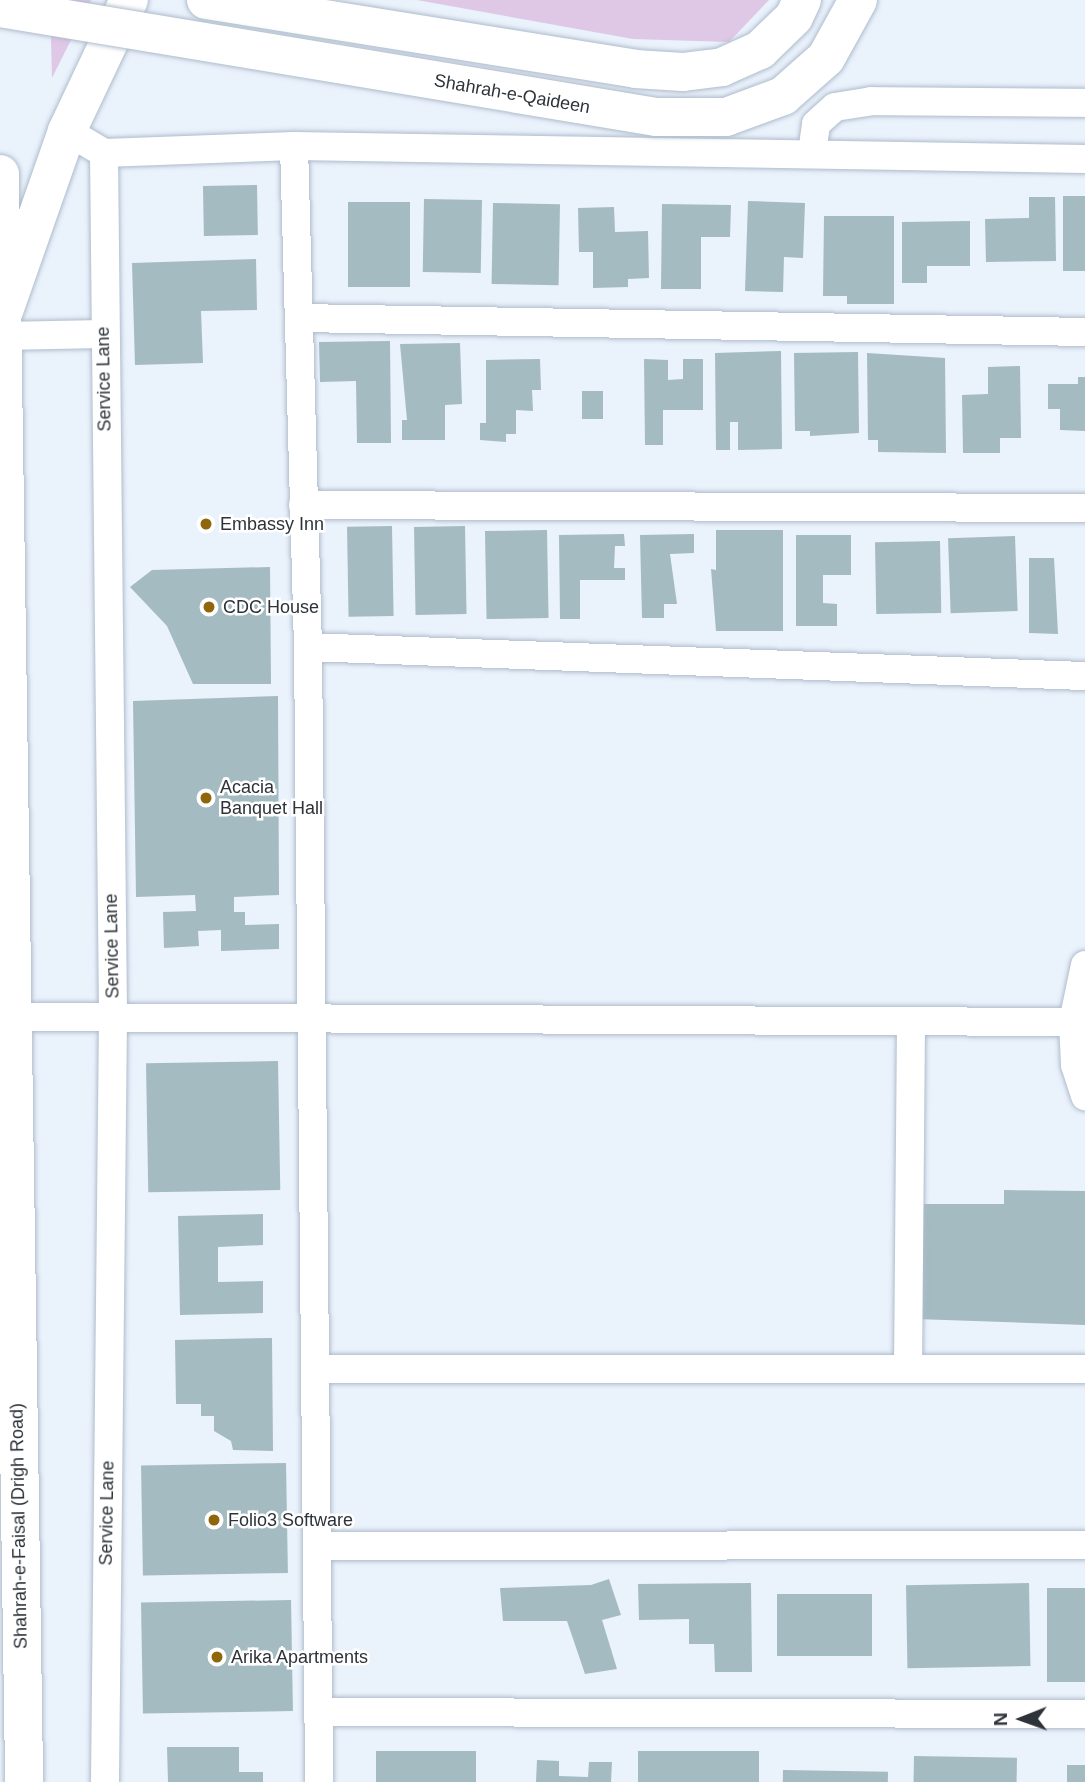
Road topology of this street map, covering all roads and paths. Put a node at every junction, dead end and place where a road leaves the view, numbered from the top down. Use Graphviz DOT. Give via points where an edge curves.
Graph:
graph roads {
  1 [pos="129,0"];
  2 [pos="206,0"];
  3 [pos="802,0"];
  4 [pos="858,0"];
  5 [pos="0,8"];
  6 [pos="1085,103"];
  7 [pos="67,131"];
  8 [pos="294,146"];
  9 [pos="104,153"];
  10 [pos="812,153"];
  11 [pos="1085,159"];
  12 [pos="0,174"];
  13 [pos="300,318"];
  14 [pos="3,323"];
  15 [pos="1085,332"];
  16 [pos="103,334"];
  17 [pos="303,505"];
  18 [pos="1085,508"];
  19 [pos="309,647"];
  20 [pos="1085,676"];
  21 [pos="1085,965"];
  22 [pos="10,1017"];
  23 [pos="113,1017"];
  24 [pos="313,1019"];
  25 [pos="911,1022"];
  26 [pos="1073,1022"];
  27 [pos="1085,1096"];
  28 [pos="908,1368"];
  29 [pos="318,1369"];
  30 [pos="1085,1369"];
  31 [pos="1085,1545"];
  32 [pos="319,1546"];
  33 [pos="320,1712"];
  34 [pos="1085,1714"];
  35 [pos="23,1745"];
  36 [pos="24,1782"];
  37 [pos="43,1782"];
  38 [pos="104,1782"];
  39 [pos="319,1782"];
  1 -- 7 [label="main road"];
  2 -- 3 [label="main road" via="635,69 683,72 722,67 760,50 794,17"];
  4 -- 5 [label="main road, Shahrah-e-Qaideen, bridge" via="826,58 783,96 726,117 656,117"];
  6 -- 10 [label="street" via="871,101 835,107 816,124"];
  7 -- 9 [label="street"];
  7 -- 14 [label="main road"];
  8 -- 9 [label="street"];
  8 -- 10 [label="street"];
  8 -- 13 [label="street"];
  9 -- 16 [label="street, Service Lane"];
  10 -- 11 [label="street"];
  12 -- 14 [label="main road, Shahrah-e-Faisal (Drigh Road)"];
  13 -- 15 [label="street"];
  13 -- 17 [label="street"];
  14 -- 16 [label="street"];
  14 -- 22 [label="main road, Shahrah-e-Faisal (Drigh Road)"];
  16 -- 23 [label="street, Service Lane"];
  17 -- 18 [label="street"];
  17 -- 19 [label="street"];
  19 -- 20 [label="street"];
  19 -- 24 [label="street"];
  21 -- 26 [label="street"];
  22 -- 23 [label="street"];
  22 -- 35 [label="main road, Shahrah-e-Faisal (Drigh Road)"];
  23 -- 24 [label="street"];
  23 -- 38 [label="street, Service Lane"];
  24 -- 25 [label="street"];
  24 -- 29 [label="street"];
  25 -- 26 [label="street"];
  25 -- 28 [label="street"];
  26 -- 27 [label="street" via="1075,1065"];
  28 -- 29 [label="street"];
  28 -- 30 [label="street"];
  29 -- 32 [label="street"];
  31 -- 32 [label="street"];
  32 -- 33 [label="street"];
  33 -- 34 [label="street"];
  33 -- 39 [label="street"];
  35 -- 36 [label="main road, Shahrah-e-Faisal (Drigh Road)"];
  35 -- 37 [label="street"];
}
